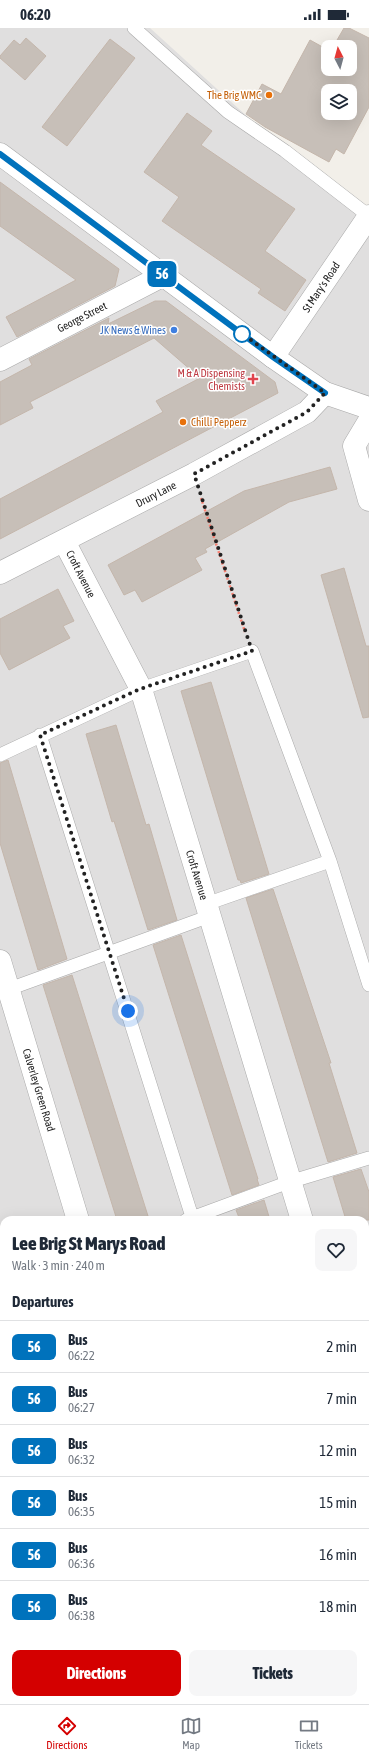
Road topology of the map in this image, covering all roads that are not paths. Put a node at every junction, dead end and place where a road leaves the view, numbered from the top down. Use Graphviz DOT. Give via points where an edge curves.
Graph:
graph roads {
  1 [pos="134,28"];
  2 [pos="0,154"];
  3 [pos="369,216"];
  4 [pos="164,275"];
  5 [pos="273,357"];
  6 [pos="0,360"];
  7 [pos="325,393"];
  8 [pos="369,408"];
  9 [pos="369,421"];
  10 [pos="369,500"];
  11 [pos="64,541"];
  12 [pos="0,572"];
  13 [pos="140,689"];
  14 [pos="40,735"];
  15 [pos="0,755"];
  16 [pos="330,861"];
  17 [pos="208,910"];
  18 [pos="109,952"];
  19 [pos="0,961"];
  20 [pos="369,985"];
  21 [pos="9,989"];
  22 [pos="369,1158"];
  23 [pos="289,1182"];
  24 [pos="77,1216"];
  25 [pos="189,1216"];
  26 [pos="198,1216"];
  27 [pos="301,1216"];
  1 -- 3 [label="lane" via="228,112 285,151"];
  2 -- 4 [label="street"];
  3 -- 5 [label="street, St Mary's Road"];
  4 -- 5 [label="street"];
  4 -- 6 [label="street, George Street"];
  5 -- 7 [label="street"];
  7 -- 8 [label="street"];
  7 -- 11 [label="street, Drury Lane" via="307,412"];
  9 -- 10 [label="street" via="354,446"];
  11 -- 12 [label="street, Drury Lane"];
  11 -- 13 [label="street, Croft Avenue"];
  13 -- 14 [label="lane"];
  13 -- 16 [label="lane" via="252,651"];
  13 -- 17 [label="street, Croft Avenue"];
  14 -- 15 [label="lane"];
  14 -- 18 [label="lane"];
  16 -- 17 [label="lane"];
  16 -- 20 [label="lane"];
  17 -- 18 [label="lane"];
  17 -- 23 [label="street, Croft Avenue"];
  18 -- 21 [label="lane"];
  18 -- 25 [label="lane"];
  19 -- 21 [label="street, Calverley Green Road"];
  21 -- 24 [label="street, Calverley Green Road"];
  22 -- 23 [label="lane"];
  23 -- 26 [label="lane"];
  23 -- 27 [label="street, Croft Avenue"];
}
